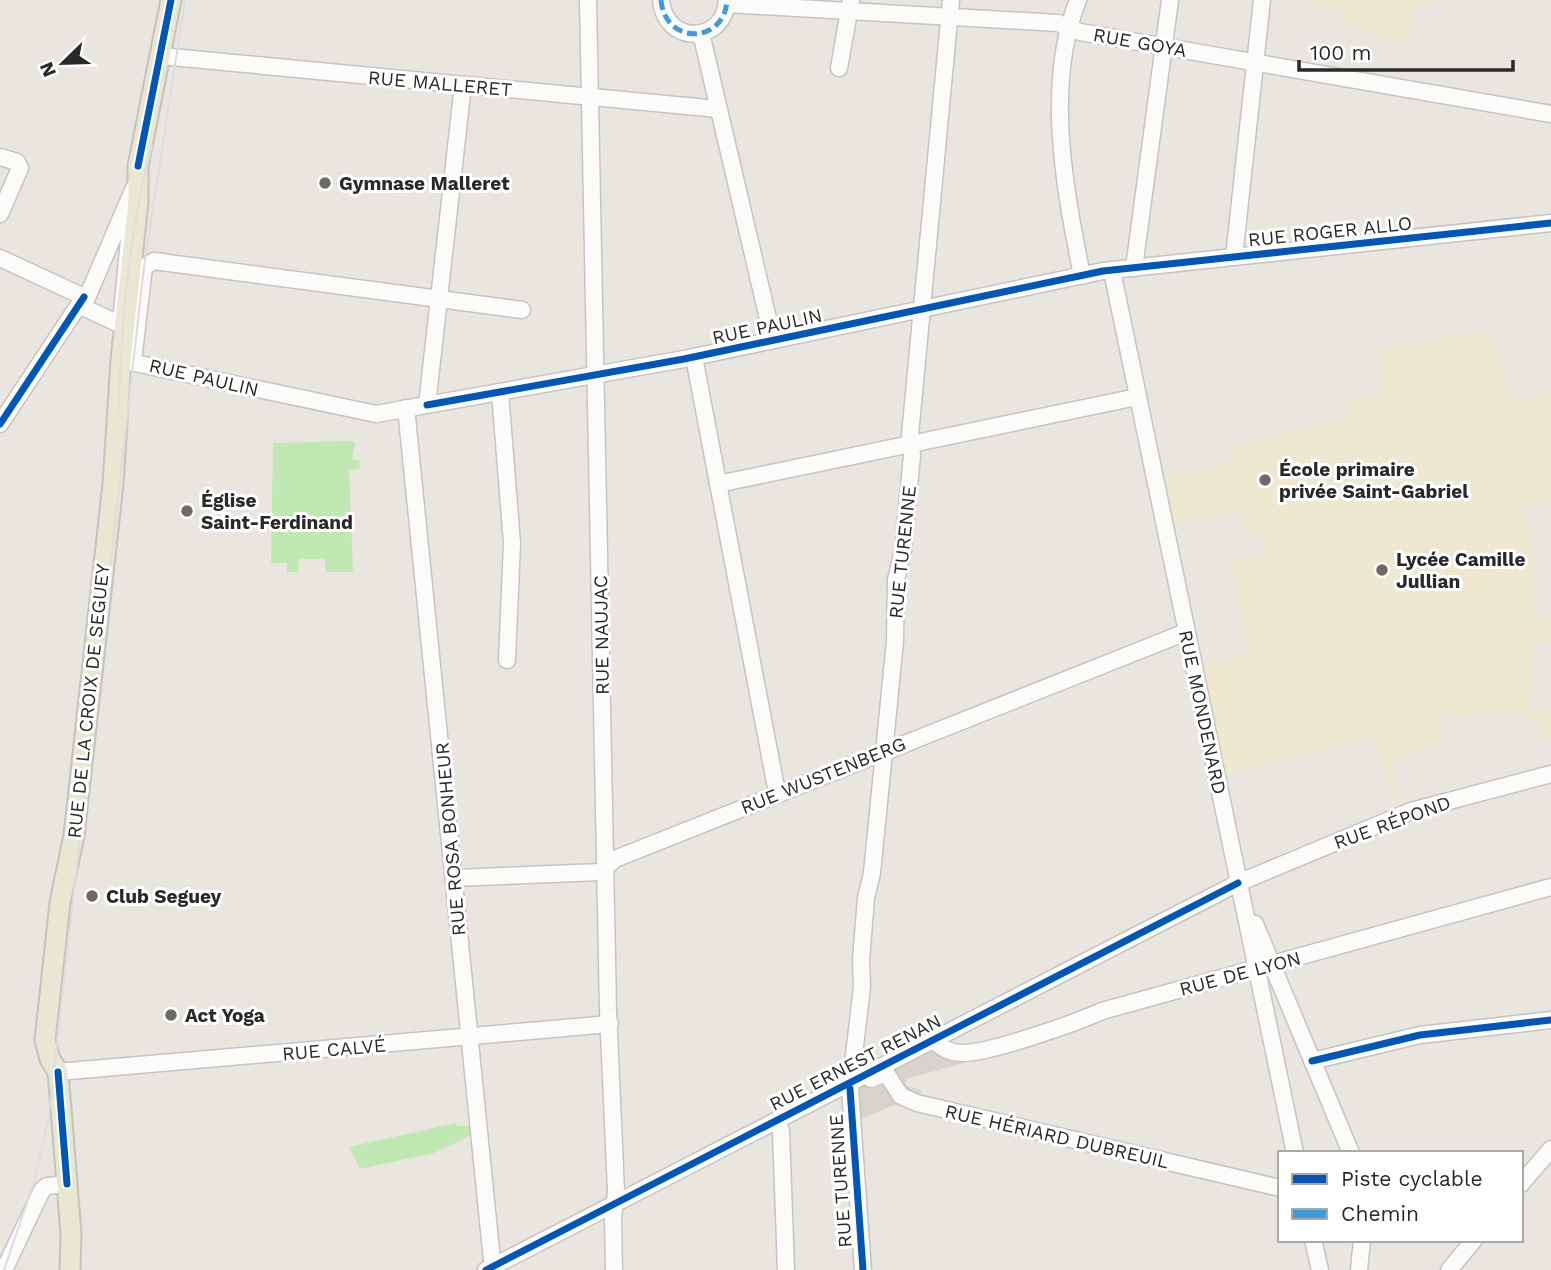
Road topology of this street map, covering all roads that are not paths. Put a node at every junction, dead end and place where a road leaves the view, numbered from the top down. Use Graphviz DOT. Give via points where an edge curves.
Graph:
graph roads {
  1 [pos="171,0"];
  2 [pos="589,0"];
  3 [pos="661,0"];
  4 [pos="951,0"];
  5 [pos="1078,0"];
  6 [pos="1170,0"];
  7 [pos="1262,0"];
  8 [pos="727,2"];
  9 [pos="850,6"];
  10 [pos="950,17"];
  11 [pos="1069,28"];
  12 [pos="701,33"];
  13 [pos="1164,46"];
  14 [pos="161,56"];
  15 [pos="1255,63"];
  16 [pos="839,68"];
  17 [pos="463,85"];
  18 [pos="590,97"];
  19 [pos="718,109"];
  20 [pos="1551,114"];
  21 [pos="0,157"];
  22 [pos="138,166"];
  23 [pos="0,214"];
  24 [pos="1551,223"];
  25 [pos="1234,257"];
  26 [pos="0,258"];
  27 [pos="1134,268"];
  28 [pos="1112,271"];
  29 [pos="1082,276"];
  30 [pos="85,298"];
  31 [pos="438,299"];
  32 [pos="923,309"];
  33 [pos="523,310"];
  34 [pos="773,340"];
  35 [pos="694,357"];
  36 [pos="127,361"];
  37 [pos="596,375"];
  38 [pos="500,392"];
  39 [pos="1137,397"];
  40 [pos="427,405"];
  41 [pos="407,408"];
  42 [pos="0,424"];
  43 [pos="911,443"];
  44 [pos="718,484"];
  45 [pos="1186,632"];
  46 [pos="507,660"];
  47 [pos="884,751"];
  48 [pos="1551,774"];
  49 [pos="777,793"];
  50 [pos="605,869"];
  51 [pos="455,878"];
  52 [pos="1238,883"];
  53 [pos="1551,887"];
  54 [pos="1264,966"];
  55 [pos="1551,1020"];
  56 [pos="610,1024"];
  57 [pos="470,1037"];
  58 [pos="932,1040"];
  59 [pos="1312,1061"];
  60 [pos="884,1069"];
  61 [pos="58,1072"];
  62 [pos="850,1086"];
  63 [pos="777,1120"];
  64 [pos="1551,1149"];
  65 [pos="1295,1151"];
  66 [pos="1350,1151"];
  67 [pos="1523,1182"];
  68 [pos="67,1184"];
  69 [pos="1278,1188"];
  70 [pos="615,1205"];
  71 [pos="1314,1242"];
  72 [pos="1362,1242"];
  73 [pos="1472,1242"];
  74 [pos="490,1269"];
  75 [pos="4,1270"];
  76 [pos="70,1270"];
  77 [pos="614,1270"];
  78 [pos="786,1270"];
  79 [pos="863,1270"];
  80 [pos="1320,1270"];
  81 [pos="1359,1270"];
  82 [pos="1449,1270"];
  1 -- 14 [label="main road, RUE DE LA CROIX DE SEGUEY"];
  2 -- 18 [label="street, RUE NAUJAC"];
  3 -- 12 [label="street" via="672,26"];
  4 -- 10 [label="street, RUE TURENNE"];
  5 -- 11 [label="street"];
  6 -- 13 [label="street"];
  7 -- 15 [label="street"];
  8 -- 9 [label="street, RUE GOYA"];
  8 -- 12 [label="street" via="719,23"];
  9 -- 10 [label="street, RUE GOYA"];
  9 -- 16 [label="street"];
  10 -- 11 [label="street, RUE GOYA" via="1058,23"];
  10 -- 32 [label="street, RUE TURENNE"];
  11 -- 13 [label="street, RUE GOYA"];
  11 -- 29 [label="street" via="1061,145"];
  12 -- 19 [label="street"];
  13 -- 15 [label="street, RUE GOYA"];
  13 -- 27 [label="street"];
  14 -- 17 [label="street, RUE MALLERET"];
  14 -- 22 [label="main road, RUE DE LA CROIX DE SEGUEY"];
  15 -- 20 [label="street, RUE GOYA"];
  15 -- 25 [label="street"];
  17 -- 18 [label="street, RUE MALLERET"];
  17 -- 31 [label="street"];
  18 -- 19 [label="street, RUE MALLERET"];
  18 -- 37 [label="street, RUE NAUJAC"];
  19 -- 34 [label="street"];
  21 -- 23 [label="street" via="17,162 20,168"];
  22 -- 30 [label="street"];
  22 -- 36 [label="main road, RUE DE LA CROIX DE SEGUEY" via="124,327"];
  24 -- 25 [label="street, RUE ROGER ALLO"];
  25 -- 27 [label="street, RUE ROGER ALLO"];
  26 -- 30 [label="street"];
  27 -- 28 [label="street, RUE ROGER ALLO"];
  28 -- 29 [label="street, RUE PAULIN"];
  28 -- 39 [label="street, RUE MONDENARD"];
  29 -- 32 [label="street, RUE PAULIN"];
  30 -- 30 [label="street" via="83,307 121,323 134,188"];
  30 -- 42 [label="street"];
  31 -- 33 [label="street"];
  31 -- 36 [label="street" via="154,261 144,267"];
  31 -- 40 [label="street"];
  32 -- 34 [label="street, RUE PAULIN"];
  32 -- 43 [label="street, RUE TURENNE"];
  34 -- 35 [label="street, RUE PAULIN"];
  35 -- 37 [label="street, RUE PAULIN"];
  35 -- 44 [label="street"];
  36 -- 41 [label="street, RUE PAULIN" via="366,414"];
  36 -- 61 [label="main road, RUE DE LA CROIX DE SEGUEY" via="77,811 60,903 45,1040"];
  37 -- 38 [label="street, RUE PAULIN"];
  37 -- 50 [label="street, RUE NAUJAC"];
  38 -- 40 [label="street, RUE PAULIN"];
  38 -- 46 [label="street" via="512,543"];
  39 -- 43 [label="street"];
  39 -- 45 [label="street, RUE MONDENARD"];
  40 -- 41 [label="street, RUE PAULIN"];
  41 -- 51 [label="street, RUE ROSA BONHEUR"];
  43 -- 44 [label="street"];
  43 -- 47 [label="street, RUE TURENNE" via="903,550 895,580 895,641"];
  44 -- 49 [label="street"];
  45 -- 47 [label="street, RUE WUSTENBERG"];
  45 -- 52 [label="street, RUE MONDENARD"];
  47 -- 49 [label="street, RUE WUSTENBERG"];
  47 -- 62 [label="street, RUE TURENNE"];
  48 -- 52 [label="street, RUE RÉPOND" via="1410,811"];
  49 -- 50 [label="street, RUE WUSTENBERG" via="615,859"];
  50 -- 51 [label="street, RUE WUSTENBERG"];
  50 -- 56 [label="street, RUE NAUJAC"];
  51 -- 57 [label="street, RUE ROSA BONHEUR"];
  52 -- 54 [label="street, RUE MONDENARD"];
  52 -- 58 [label="street, RUE ERNEST RENAN"];
  53 -- 54 [label="street, RUE DE LYON"];
  54 -- 58 [label="street, RUE DE LYON" via="971,1052 951,1052"];
  54 -- 59 [label="street"];
  54 -- 65 [label="street"];
  55 -- 59 [label="street" via="1420,1035"];
  56 -- 57 [label="street, RUE CALVÉ"];
  56 -- 70 [label="street, RUE NAUJAC"];
  57 -- 61 [label="street, RUE CALVÉ"];
  57 -- 74 [label="street, RUE ROSA BONHEUR"];
  58 -- 60 [label="street, RUE ERNEST RENAN"];
  59 -- 66 [label="street"];
  60 -- 62 [label="street"];
  60 -- 69 [label="street, RUE HÉRIARD DUBREUIL" via="901,1097 917,1102"];
  61 -- 68 [label="main road, RUE DE LA CROIX DE SEGUEY"];
  62 -- 63 [label="street, RUE ERNEST RENAN"];
  62 -- 79 [label="street, RUE TURENNE"];
  63 -- 70 [label="street, RUE ERNEST RENAN"];
  63 -- 78 [label="street"];
  64 -- 67 [label="street"];
  68 -- 75 [label="street" via="42,1190"];
  68 -- 76 [label="main road, RUE DE LA CROIX DE SEGUEY"];
  70 -- 74 [label="street, RUE ERNEST RENAN"];
  70 -- 77 [label="street, RUE NAUJAC"];
  71 -- 80 [label="street"];
  72 -- 81 [label="street"];
  73 -- 82 [label="street"];
}
